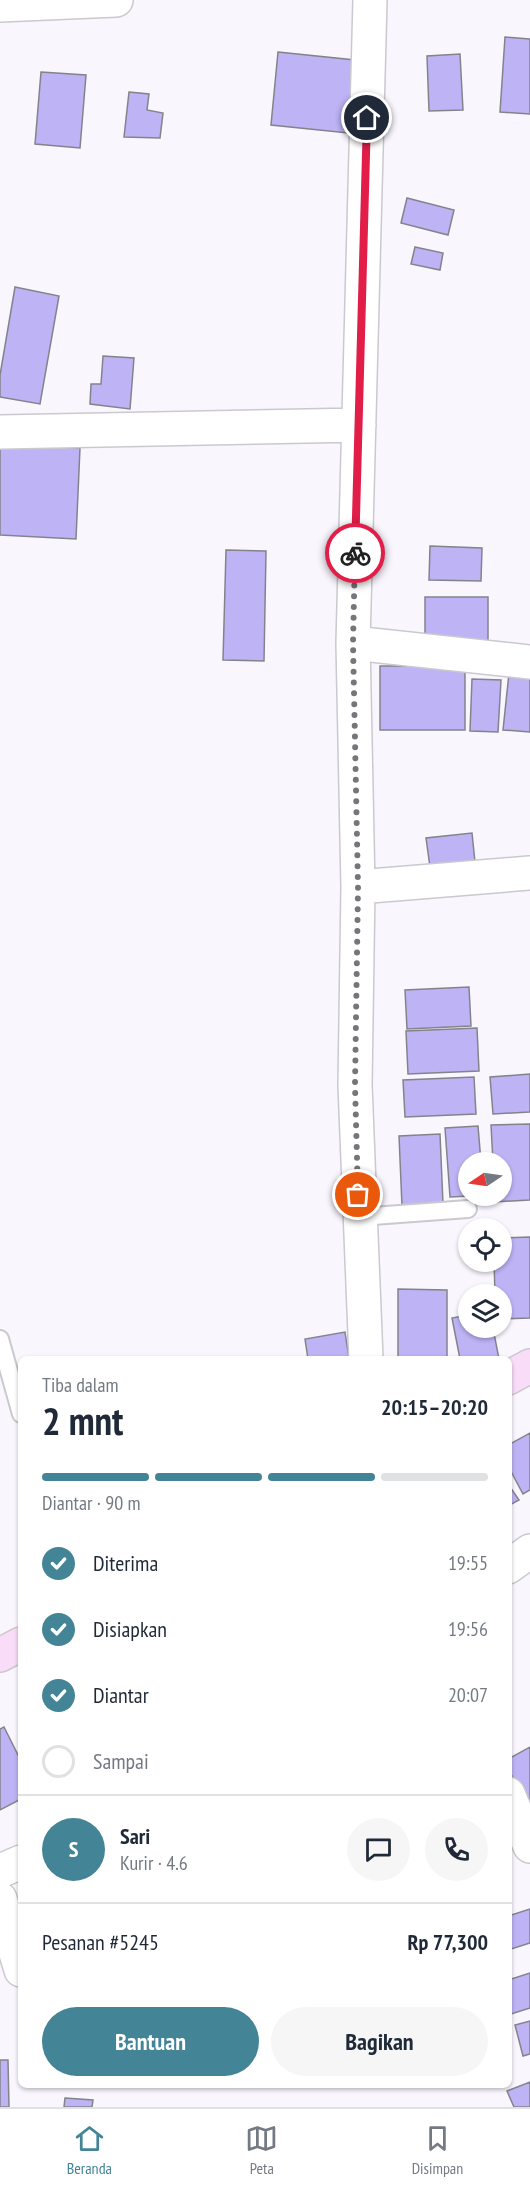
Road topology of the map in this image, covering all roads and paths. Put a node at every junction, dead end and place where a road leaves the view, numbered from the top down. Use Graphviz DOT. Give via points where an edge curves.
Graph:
graph roads {
  1 [pos="116,0"];
  2 [pos="370,0"];
  3 [pos="0,5"];
  4 [pos="359,425"];
  5 [pos="0,432"];
  6 [pos="353,643"];
  7 [pos="530,662"];
  8 [pos="530,873"];
  9 [pos="358,887"];
  10 [pos="468,1209"];
  11 [pos="359,1216"];
  12 [pos="0,1339"];
  13 [pos="366,1356"];
  14 [pos="530,1366"];
  15 [pos="512,1376"];
  16 [pos="18,1403"];
  17 [pos="530,1551"];
  18 [pos="512,1564"];
  19 [pos="18,1646"];
  20 [pos="0,1655"];
  21 [pos="512,1803"];
  22 [pos="530,1846"];
  23 [pos="18,1863"];
  24 [pos="0,1871"];
  25 [pos="0,1899"];
  26 [pos="18,1960"];
  1 -- 3 [label="street"];
  2 -- 4 [label="street"];
  4 -- 5 [label="street"];
  4 -- 6 [label="street"];
  6 -- 7 [label="street"];
  6 -- 9 [label="street"];
  8 -- 9 [label="street"];
  9 -- 11 [label="street" via="355,1085"];
  10 -- 11 [label="lane"];
  11 -- 13 [label="street"];
  12 -- 16 [label="lane"];
  14 -- 15 [label="street"];
  17 -- 18 [label="street"];
  19 -- 20 [label="street"];
  21 -- 22 [label="street"];
  23 -- 24 [label="street"];
  25 -- 26 [label="street"];
}
